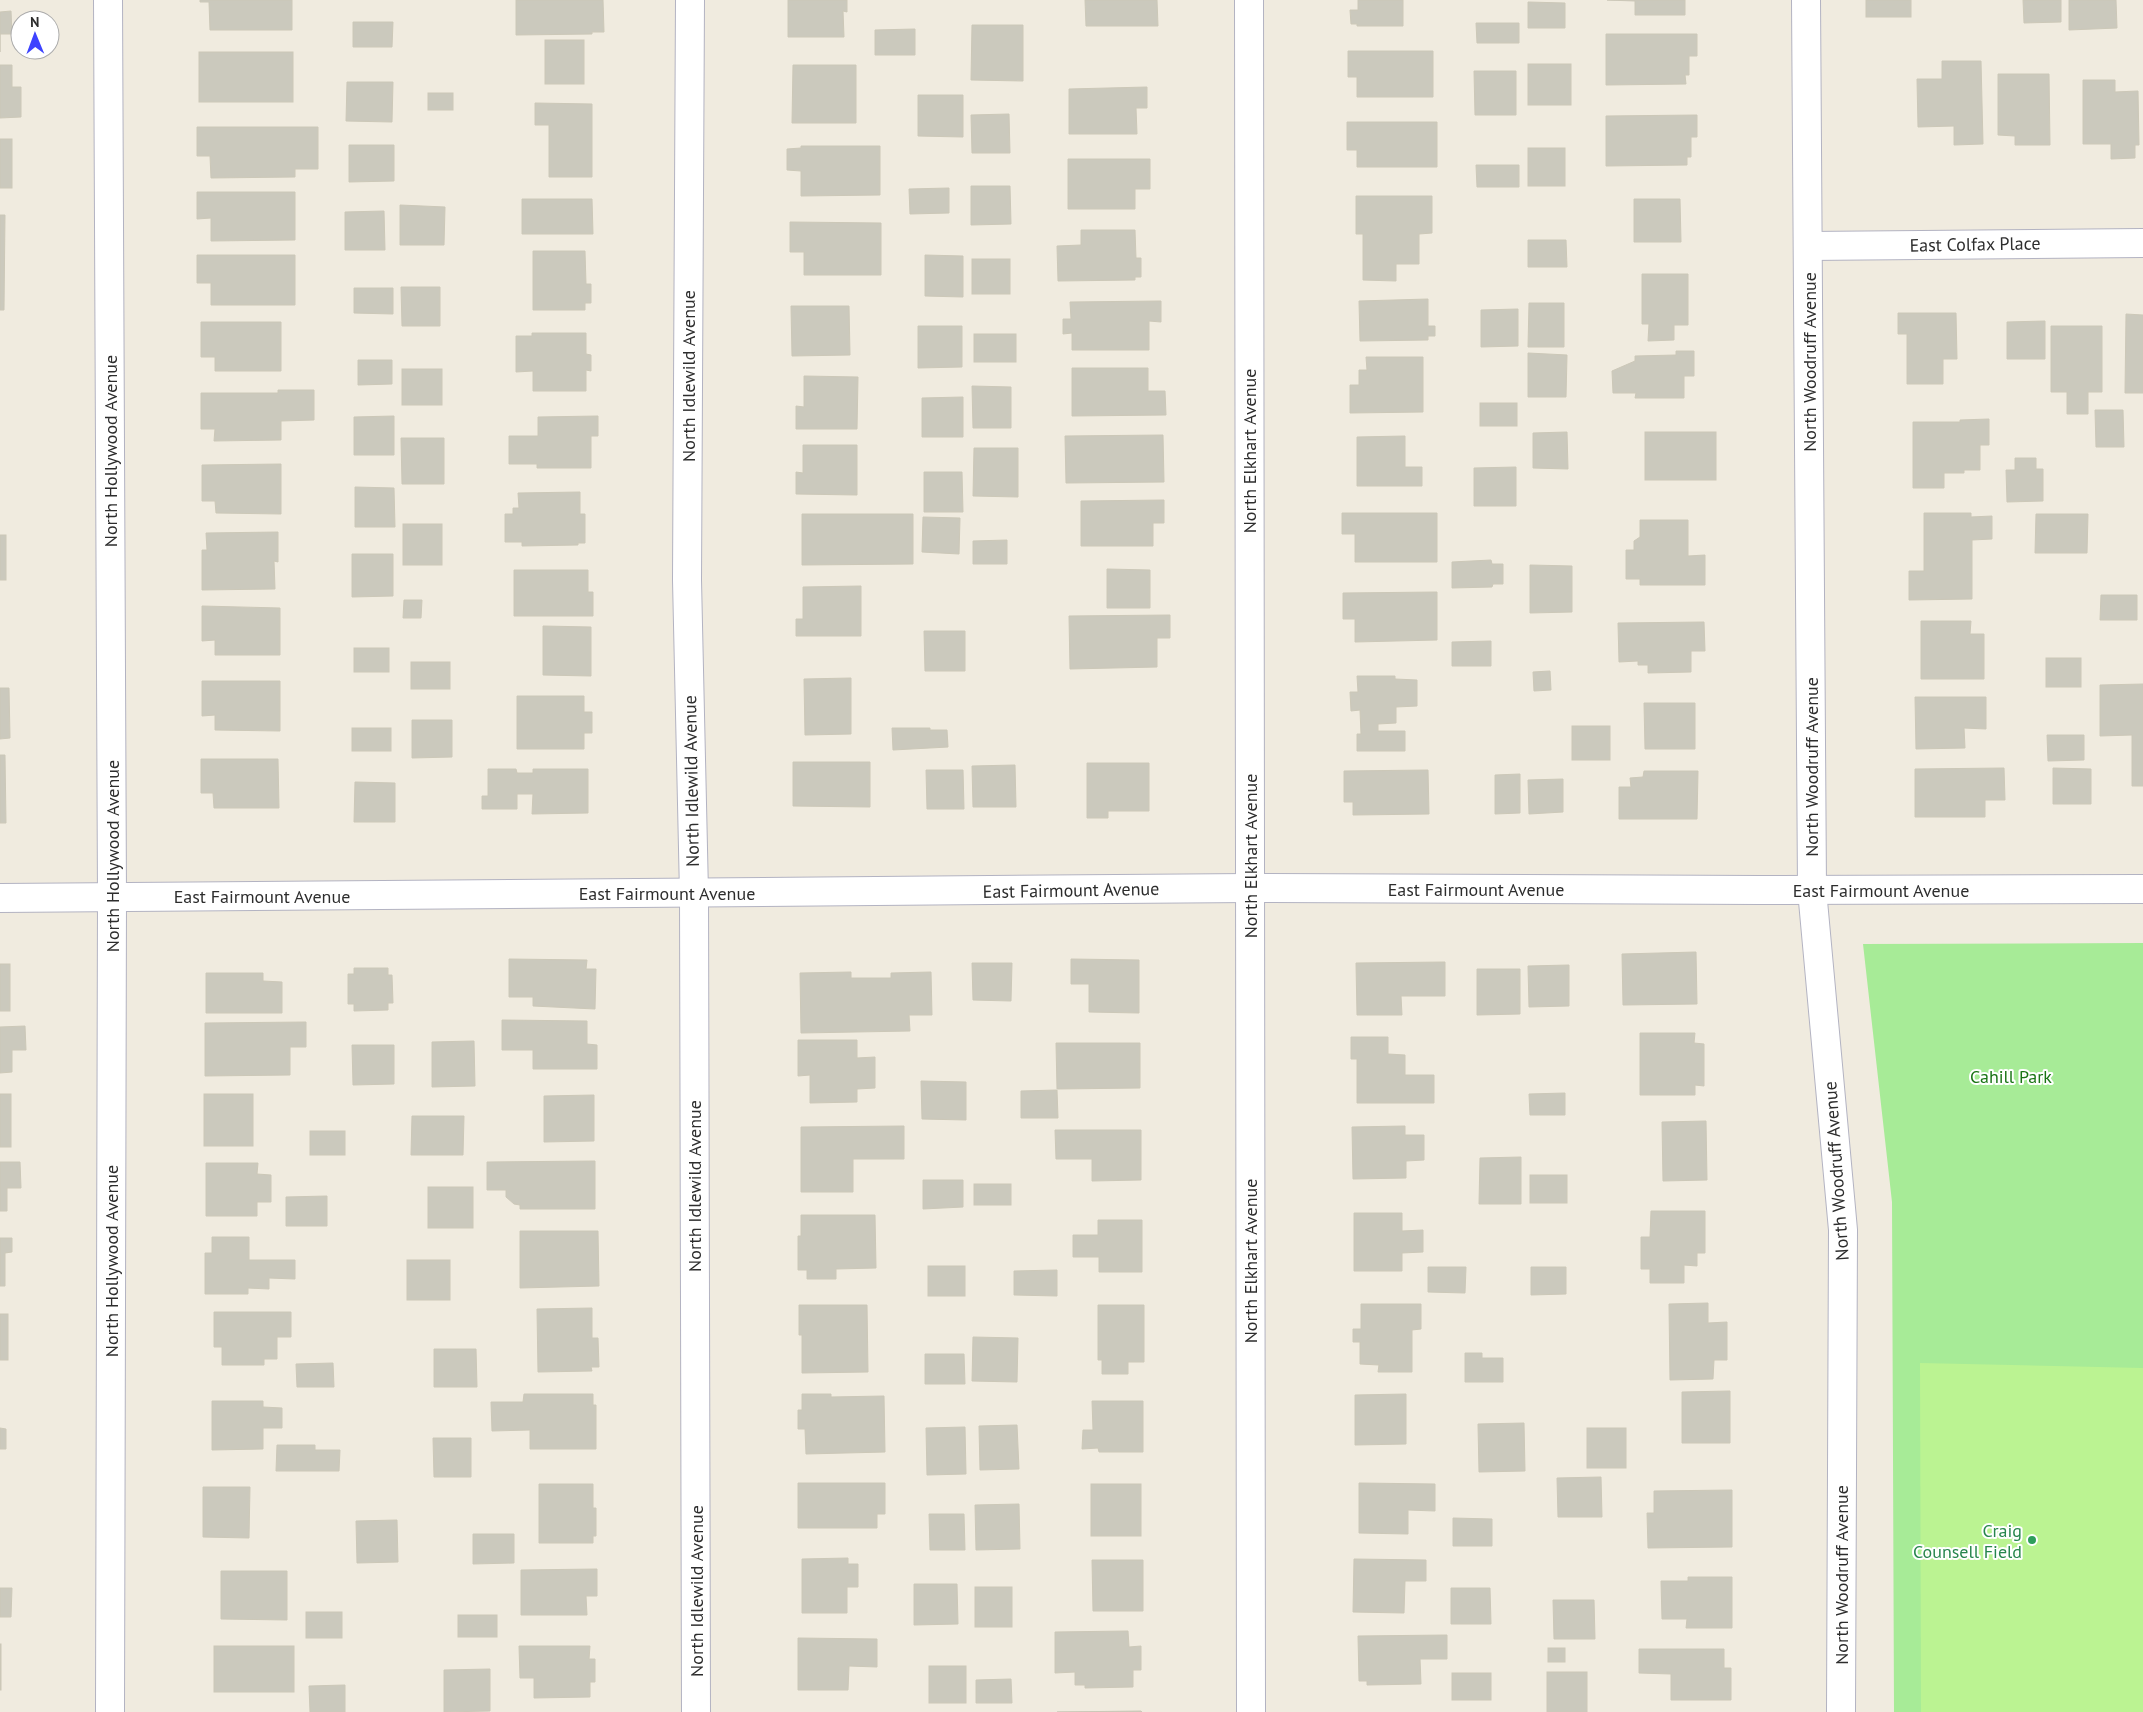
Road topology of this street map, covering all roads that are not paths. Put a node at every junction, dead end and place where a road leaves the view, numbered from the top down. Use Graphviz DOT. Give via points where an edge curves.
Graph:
graph roads {
  1 [pos="108,0"];
  2 [pos="690,0"];
  3 [pos="1249,0"];
  4 [pos="1806,0"];
  5 [pos="2143,243"];
  6 [pos="1808,246"];
  7 [pos="1250,888"];
  8 [pos="2143,888"];
  9 [pos="1812,890"];
  10 [pos="694,893"];
  11 [pos="112,897"];
  12 [pos="0,898"];
  13 [pos="110,1712"];
  14 [pos="696,1712"];
  15 [pos="1251,1712"];
  16 [pos="1841,1712"];
  1 -- 11 [label="street, North Hollywood Avenue"];
  2 -- 10 [label="street, North Idlewild Avenue" via="687,580"];
  3 -- 7 [label="street, North Elkhart Avenue"];
  4 -- 6 [label="street, North Woodruff Avenue"];
  5 -- 6 [label="street, East Colfax Place"];
  6 -- 9 [label="street, North Woodruff Avenue"];
  7 -- 9 [label="street, East Fairmount Avenue"];
  7 -- 10 [label="street, East Fairmount Avenue"];
  7 -- 15 [label="street, North Elkhart Avenue"];
  8 -- 9 [label="street, East Fairmount Avenue"];
  9 -- 16 [label="street, North Woodruff Avenue" via="1843,1230"];
  10 -- 11 [label="street, East Fairmount Avenue"];
  10 -- 14 [label="street, North Idlewild Avenue"];
  11 -- 12 [label="street, East Fairmount Avenue"];
  11 -- 13 [label="street, North Hollywood Avenue"];
}
